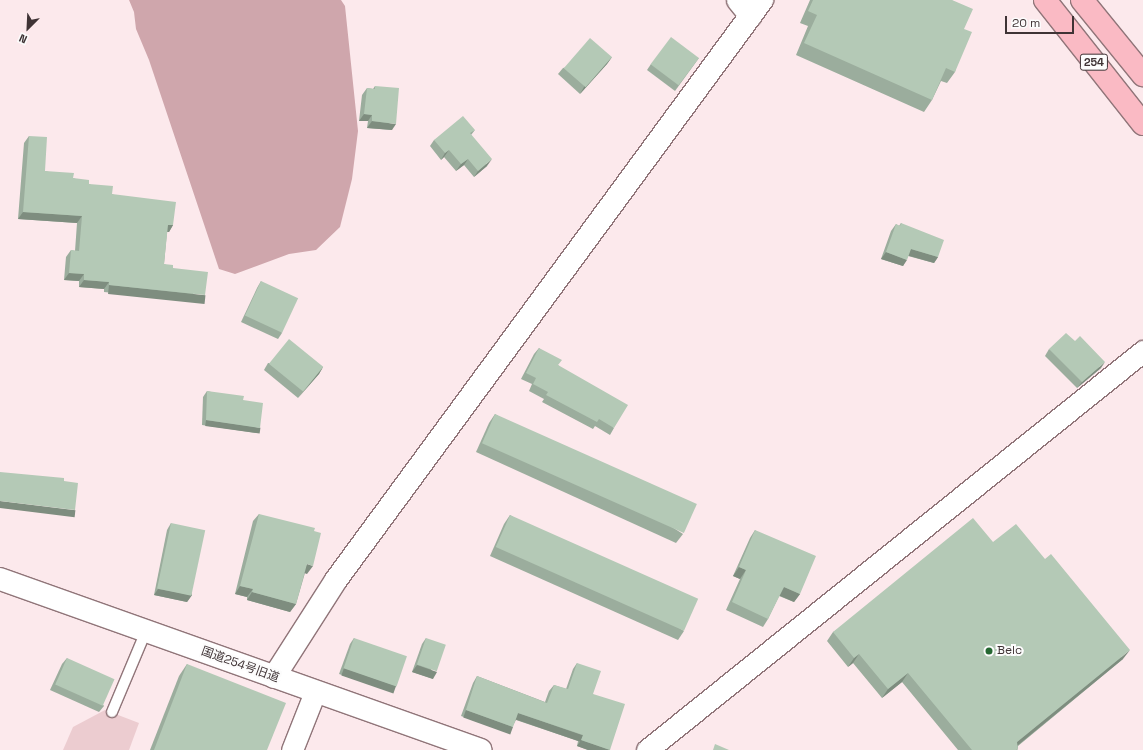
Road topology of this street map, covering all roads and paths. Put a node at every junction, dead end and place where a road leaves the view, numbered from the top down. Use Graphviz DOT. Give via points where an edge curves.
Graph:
graph roads {
  1 [pos="1045,0"];
  2 [pos="1082,0"];
  3 [pos="750,5"];
  4 [pos="1143,75"];
  5 [pos="1143,124"];
  6 [pos="1143,351"];
  7 [pos="0,579"];
  8 [pos="146,631"];
  9 [pos="274,677"];
  10 [pos="316,692"];
  11 [pos="112,712"];
  12 [pos="292,750"];
  13 [pos="481,750"];
  14 [pos="647,750"];
  1 -- 5 [label="highway, 254"];
  2 -- 4 [label="highway, 254"];
  3 -- 9 [label="street" via="336,580"];
  6 -- 14 [label="street"];
  7 -- 8 [label="street, 国道254号旧道"];
  8 -- 9 [label="street, 国道254号旧道"];
  8 -- 11 [label="lane"];
  9 -- 10 [label="street, 国道254号旧道"];
  10 -- 12 [label="street"];
  10 -- 13 [label="street, 国道254号旧道"];
}
